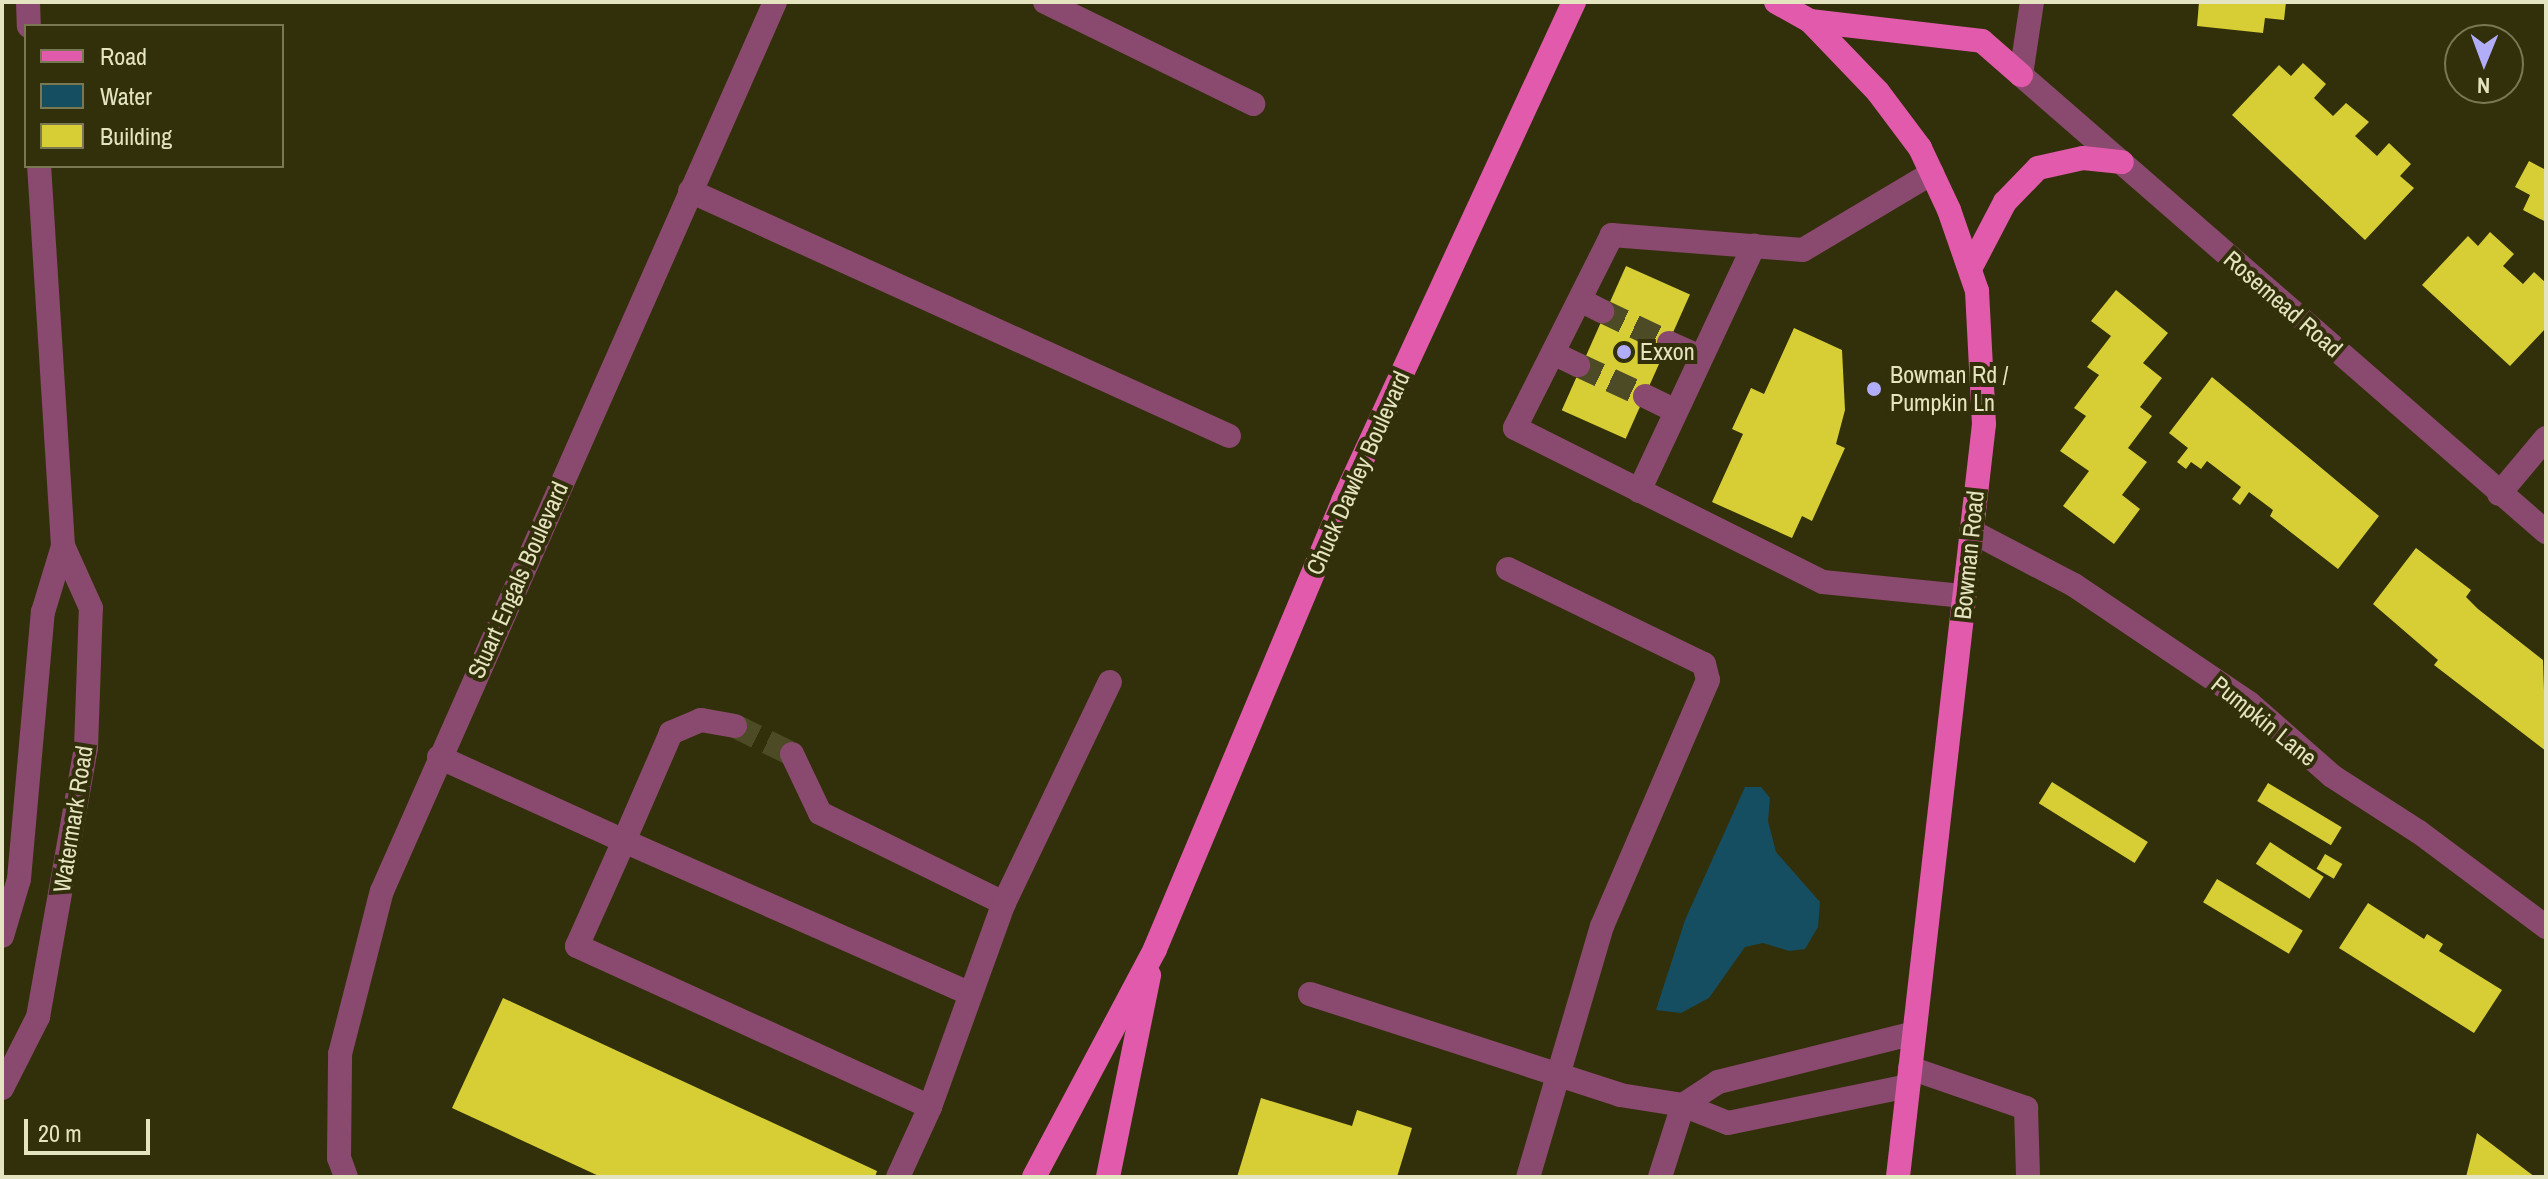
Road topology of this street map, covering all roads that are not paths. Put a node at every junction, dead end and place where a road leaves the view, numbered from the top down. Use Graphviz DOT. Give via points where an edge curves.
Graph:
graph roads {
  1 [pos="28,2"];
  2 [pos="775,2"];
  3 [pos="1045,2"];
  4 [pos="1574,2"];
  5 [pos="1776,2"];
  6 [pos="2032,2"];
  7 [pos="1810,21"];
  8 [pos="29,24"];
  9 [pos="2021,75"];
  10 [pos="1253,104"];
  11 [pos="2122,162"];
  12 [pos="39,168"];
  13 [pos="1932,173"];
  14 [pos="690,191"];
  15 [pos="1754,246"];
  16 [pos="1971,267"];
  17 [pos="1580,300"];
  18 [pos="1602,311"];
  19 [pos="1669,343"];
  20 [pos="1553,353"];
  21 [pos="1701,357"];
  22 [pos="1578,365"];
  23 [pos="1645,396"];
  24 [pos="1676,411"];
  25 [pos="1229,436"];
  26 [pos="2546,438"];
  27 [pos="1639,491"];
  28 [pos="2499,494"];
  29 [pos="1971,531"];
  30 [pos="2546,532"];
  31 [pos="63,546"];
  32 [pos="1508,569"];
  33 [pos="1964,596"];
  34 [pos="1110,682"];
  35 [pos="735,726"];
  36 [pos="792,754"];
  37 [pos="439,757"];
  38 [pos="624,841"];
  39 [pos="1004,903"];
  40 [pos="2546,927"];
  41 [pos="2,936"];
  42 [pos="1155,949"];
  43 [pos="971,994"];
  44 [pos="1310,994"];
  45 [pos="1914,1033"];
  46 [pos="1560,1076"];
  47 [pos="1909,1077"];
  48 [pos="2,1088"];
  49 [pos="1683,1105"];
  50 [pos="930,1107"];
  51 [pos="346,1177"];
  52 [pos="898,1177"];
  53 [pos="1034,1177"];
  54 [pos="1108,1177"];
  55 [pos="1528,1177"];
  56 [pos="1660,1177"];
  57 [pos="1898,1177"];
  58 [pos="2028,1177"];
  1 -- 8 [label="street"];
  2 -- 14 [label="street, Stuart Engals Boulevard"];
  3 -- 10 [label="street"];
  4 -- 42 [label="main road, Chuck Dawley Boulevard" via="1343,501"];
  5 -- 7 [label="main road, Bowman Road"];
  6 -- 9 [label="street"];
  7 -- 9 [label="main road" via="1982,41"];
  7 -- 13 [label="main road, Bowman Road" via="1878,92"];
  9 -- 11 [label="street, Rosemead Road"];
  11 -- 16 [label="main road" via="2083,158 2038,168 2005,202"];
  11 -- 28 [label="street, Rosemead Road"];
  12 -- 31 [label="street, Watermark Road"];
  13 -- 15 [label="street" via="1803,250"];
  13 -- 16 [label="main road, Bowman Road"];
  14 -- 25 [label="street"];
  14 -- 37 [label="street, Stuart Engals Boulevard"];
  15 -- 17 [label="street" via="1612,235"];
  15 -- 21 [label="street"];
  16 -- 29 [label="main road, Bowman Road" via="1984,424"];
  17 -- 18 [label="street"];
  17 -- 20 [label="street"];
  19 -- 21 [label="street"];
  20 -- 22 [label="street"];
  20 -- 27 [label="street" via="1515,428"];
  21 -- 24 [label="street"];
  23 -- 24 [label="street"];
  24 -- 27 [label="street"];
  26 -- 28 [label="street"];
  27 -- 33 [label="street" via="1823,582"];
  28 -- 30 [label="street, Rosemead Road"];
  29 -- 33 [label="main road, Bowman Road"];
  29 -- 40 [label="street, Pumpkin Lane" via="2074,585 2249,703 2332,776 2419,832"];
  31 -- 41 [label="street, Watermark Road" via="43,612 19,879"];
  31 -- 48 [label="street, Watermark Road" via="91,608 86,748 38,1017"];
  32 -- 46 [label="street" via="1704,664 1708,680 1602,926"];
  33 -- 45 [label="main road, Bowman Road"];
  34 -- 39 [label="street"];
  35 -- 38 [label="street" via="701,720 671,733"];
  36 -- 39 [label="street" via="820,813"];
  37 -- 38 [label="street"];
  37 -- 51 [label="street, Stuart Engals Boulevard" via="382,891 340,1054 339,1158"];
  38 -- 43 [label="street"];
  38 -- 50 [label="street" via="577,946"];
  39 -- 43 [label="street"];
  42 -- 53 [label="main road, Chuck Dawley Boulevard"];
  42 -- 54 [label="main road, Chuck Dawley Boulevard"];
  43 -- 50 [label="street"];
  44 -- 46 [label="street"];
  45 -- 47 [label="main road, Bowman Road"];
  45 -- 49 [label="street" via="1718,1082"];
  46 -- 49 [label="street" via="1620,1095"];
  46 -- 55 [label="street"];
  47 -- 49 [label="street" via="1728,1123"];
  47 -- 57 [label="main road, Bowman Road"];
  47 -- 58 [label="street" via="2026,1108"];
  49 -- 56 [label="street"];
  50 -- 52 [label="street"];
}
